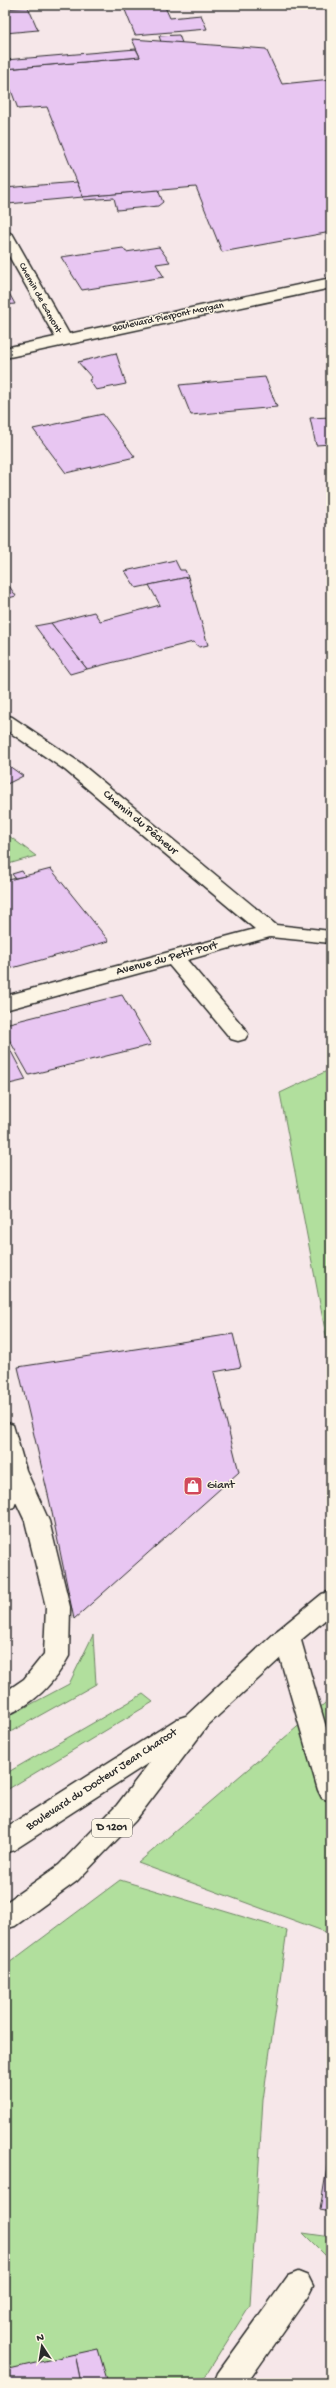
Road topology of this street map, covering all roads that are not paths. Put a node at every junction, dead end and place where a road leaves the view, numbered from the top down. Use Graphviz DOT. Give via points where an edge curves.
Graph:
graph roads {
  1 [pos="5,236"];
  2 [pos="331,283"];
  3 [pos="64,339"];
  4 [pos="5,353"];
  5 [pos="5,721"];
  6 [pos="270,930"];
  7 [pos="331,937"];
  8 [pos="172,957"];
  9 [pos="5,1003"];
  10 [pos="238,1034"];
  11 [pos="5,1431"];
  12 [pos="14,1470"];
  13 [pos="5,1501"];
  14 [pos="331,1601"];
  15 [pos="287,1637"];
  16 [pos="5,1705"];
  17 [pos="199,1718"];
  18 [pos="331,1790"];
  19 [pos="5,1842"];
  20 [pos="5,1918"];
  21 [pos="298,2286"];
  22 [pos="229,2383"];
  1 -- 3 [label="street, Chemin de Gamont"];
  2 -- 3 [label="street, Boulevard Pierpont Morgan"];
  3 -- 4 [label="street, Boulevard Pierpont Morgan"];
  5 -- 6 [label="street, Chemin du Pêcheur" via="72,766"];
  6 -- 7 [label="street, Avenue du Petit Port"];
  6 -- 8 [label="street, Avenue du Petit Port"];
  8 -- 9 [label="street, Avenue du Petit Port"];
  8 -- 10 [label="street" via="186,970"];
  11 -- 12 [label="street"];
  12 -- 13 [label="street"];
  12 -- 16 [label="street" via="38,1521 58,1607 56,1656 33,1686"];
  14 -- 15 [label="street, Boulevard du Docteur Jean Charcot / D 1201"];
  15 -- 17 [label="street, Boulevard du Docteur Jean Charcot / D 1201"];
  15 -- 18 [label="street"];
  17 -- 19 [label="street, Boulevard du Docteur Jean Charcot / D 1201"];
  17 -- 20 [label="street, Boulevard du Docteur Jean Charcot / D 1201" via="126,1813 68,1873"];
  21 -- 22 [label="street"];
}
